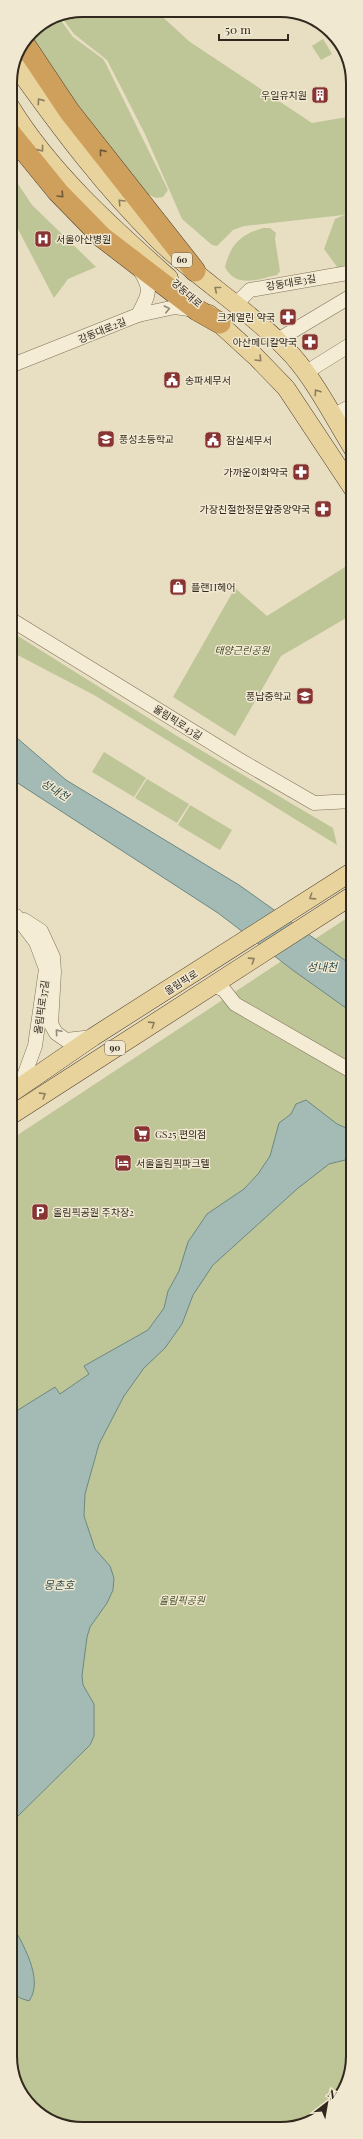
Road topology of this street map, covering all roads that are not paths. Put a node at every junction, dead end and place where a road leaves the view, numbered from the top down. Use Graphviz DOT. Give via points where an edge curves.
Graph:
graph roads {
  1 [pos="27,48"];
  2 [pos="18,69"];
  3 [pos="17,116"];
  4 [pos="17,141"];
  5 [pos="134,262"];
  6 [pos="195,271"];
  7 [pos="346,273"];
  8 [pos="346,299"];
  9 [pos="236,304"];
  10 [pos="197,310"];
  11 [pos="138,315"];
  12 [pos="220,323"];
  13 [pos="276,341"];
  14 [pos="346,347"];
  15 [pos="17,363"];
  16 [pos="305,373"];
  17 [pos="346,409"];
  18 [pos="333,416"];
  19 [pos="346,437"];
  20 [pos="346,478"];
  21 [pos="17,622"];
  22 [pos="346,801"];
  23 [pos="346,875"];
  24 [pos="346,899"];
  25 [pos="17,916"];
  26 [pos="17,919"];
  27 [pos="216,983"];
  28 [pos="93,1037"];
  29 [pos="346,1068"];
  30 [pos="17,1086"];
  31 [pos="17,1089"];
  32 [pos="17,1111"];
  6 -- 1 [label="highway, one-way" via="70,111"];
  6 -- 2 [label="main road, 60, one-way" via="120,201 66,136"];
  3 -- 12 [label="main road, 강동대로 / 60, one-way" via="49,159 105,221"];
  4 -- 5 [label="highway, one-way" via="58,192 102,237"];
  5 -- 10 [label="highway"];
  5 -- 11 [label="street" via="147,282 149,292"];
  9 -- 6 [label="main road, 60, one-way"];
  7 -- 9 [label="street, 강동대로3길" via="250,290"];
  8 -- 13 [label="street"];
  9 -- 13 [label="main road, 60"];
  11 -- 10 [label="street, 강동대로2길, one-way" via="175,307"];
  10 -- 12 [label="highway"];
  11 -- 15 [label="street, 강동대로2길"];
  12 -- 20 [label="main road, 강동대로 / 60, one-way" via="286,388"];
  13 -- 16 [label="main road, 60"];
  14 -- 16 [label="street"];
  18 -- 16 [label="main road, 60, one-way"];
  17 -- 18 [label="street"];
  18 -- 19 [label="main road, 60"];
  21 -- 22 [label="street, 올림픽로43길" via="314,803"];
  23 -- 28 [label="main road, 올림픽로 / 90, one-way"];
  27 -- 24 [label="main road, 올림픽로 / 90, one-way"];
  28 -- 25 [label="street, one-way" via="66,1040 56,1033 51,1024 53,957 41,931"];
  26 -- 30 [label="street, 올림픽로37길" via="36,942 46,969 35,1046"];
  27 -- 29 [label="street" via="235,1004"];
  32 -- 27 [label="main road, 올림픽로 / 90, one-way"];
  28 -- 31 [label="main road, 올림픽로 / 90"];
}
